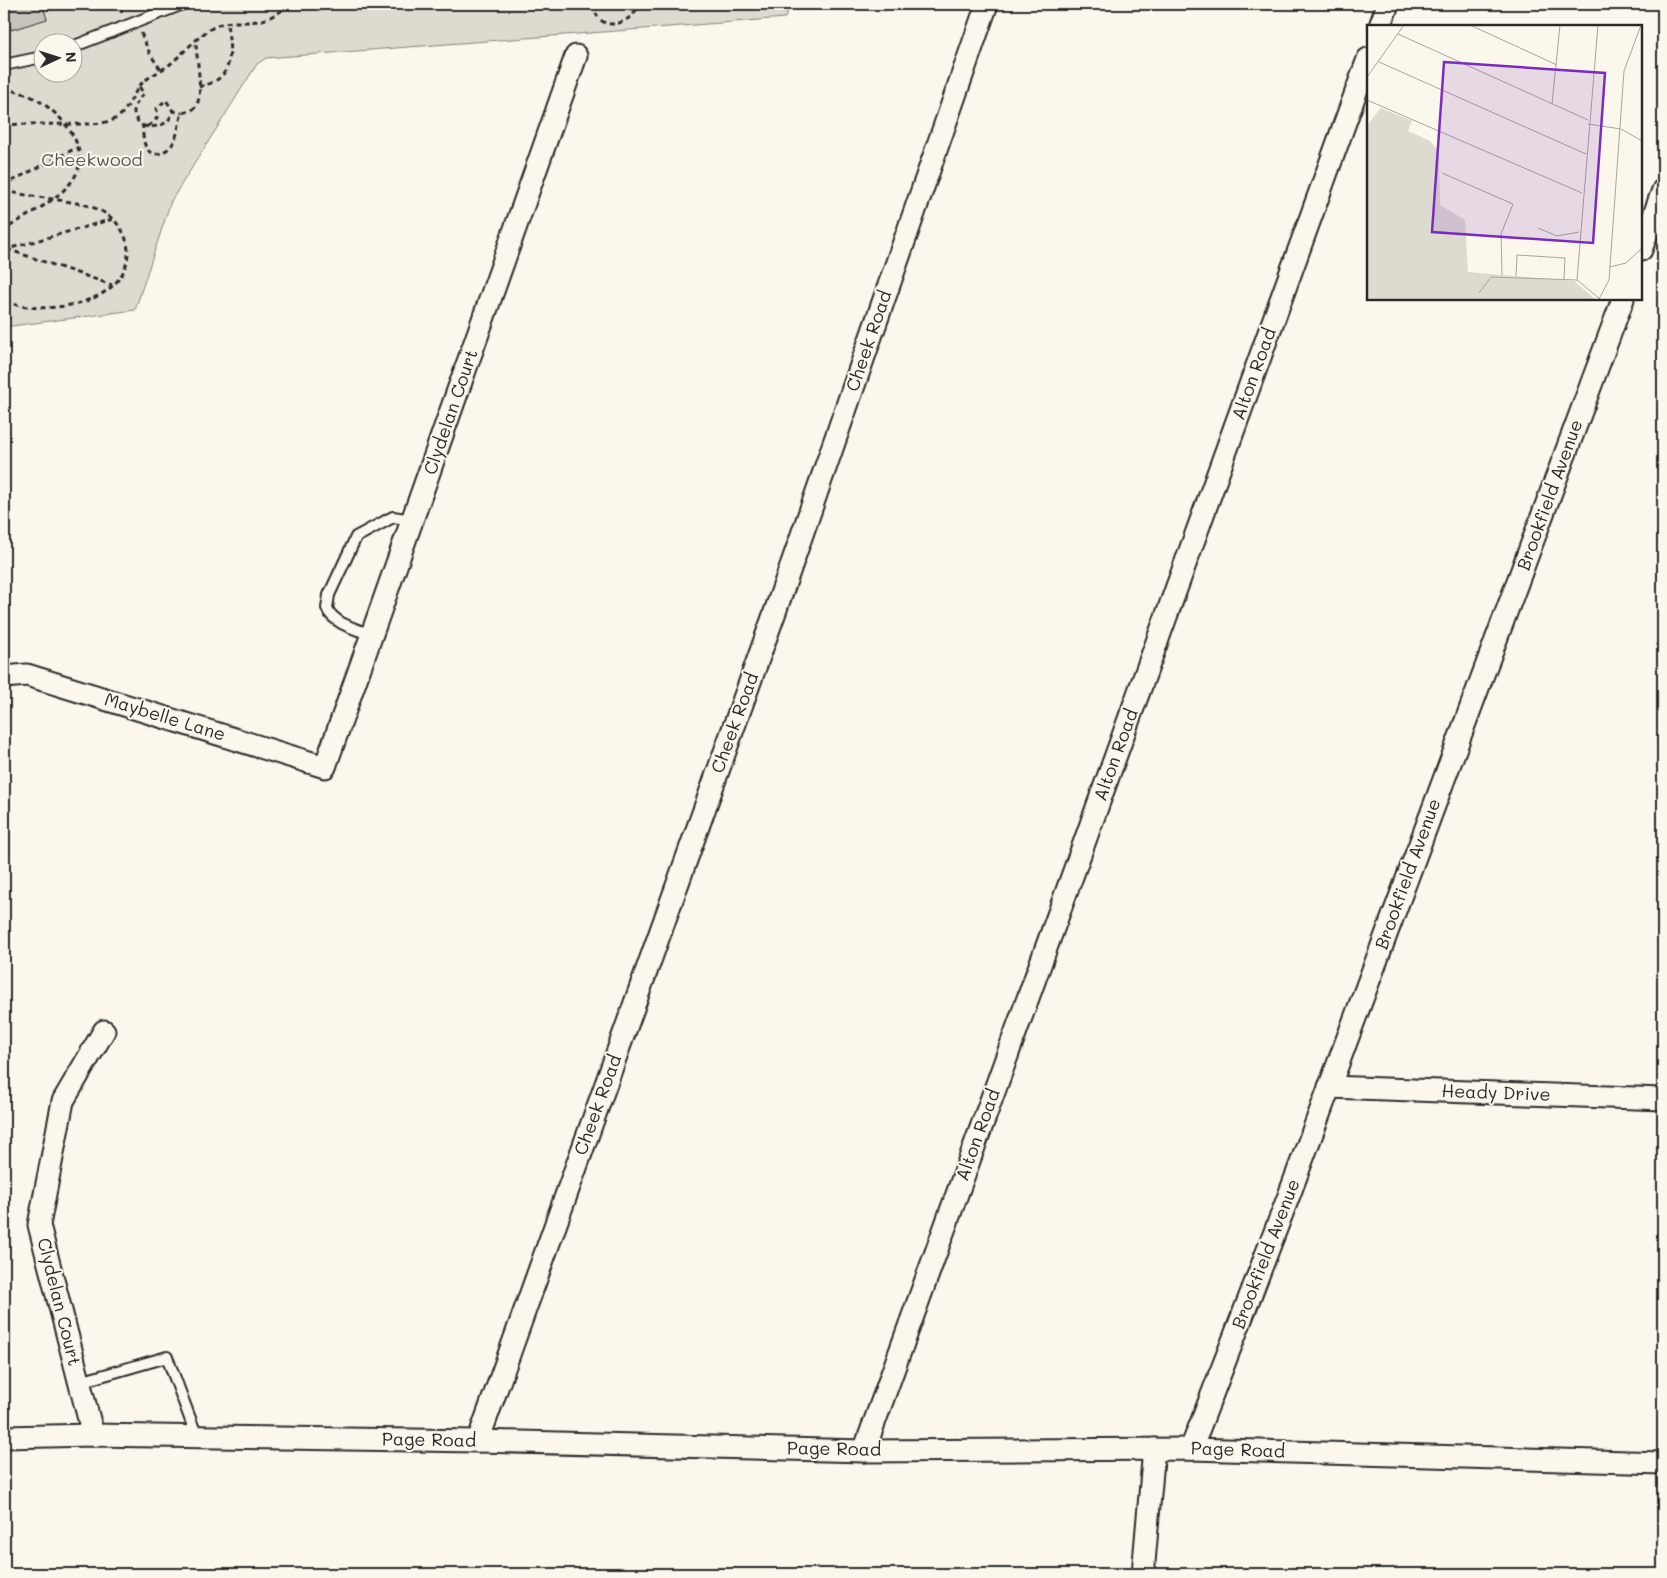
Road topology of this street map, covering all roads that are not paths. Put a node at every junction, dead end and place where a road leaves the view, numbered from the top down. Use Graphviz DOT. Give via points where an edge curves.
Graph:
graph roads {
  1 [pos="183,4"];
  2 [pos="986,4"];
  3 [pos="1388,4"];
  4 [pos="1380,25"];
  5 [pos="82,43"];
  6 [pos="576,56"];
  7 [pos="32,59"];
  8 [pos="1367,62"];
  9 [pos="4,65"];
  10 [pos="1663,190"];
  11 [pos="1642,247"];
  12 [pos="1623,300"];
  13 [pos="412,520"];
  14 [pos="372,634"];
  15 [pos="4,677"];
  16 [pos="325,767"];
  17 [pos="104,1031"];
  18 [pos="1329,1087"];
  19 [pos="1663,1099"];
  20 [pos="80,1382"];
  21 [pos="93,1435"];
  22 [pos="4,1437"];
  23 [pos="197,1437"];
  24 [pos="478,1441"];
  25 [pos="1154,1449"];
  26 [pos="1191,1449"];
  27 [pos="864,1450"];
  28 [pos="1663,1463"];
  29 [pos="1143,1574"];
  1 -- 5 [label="lane"];
  2 -- 24 [label="street, Cheek Road" via="775,612"];
  3 -- 4 [label="street"];
  6 -- 13 [label="street, Clydelan Court"];
  7 -- 9 [label="lane"];
  8 -- 27 [label="street, Alton Road"];
  10 -- 11 [label="street"];
  12 -- 18 [label="street, Brookfield Avenue"];
  13 -- 14 [label="street, Clydelan Court"];
  13 -- 14 [label="lane" via="393,517 356,537 328,595 327,608 334,618"];
  14 -- 16 [label="street, Clydelan Court"];
  15 -- 16 [label="street, Maybelle Lane" via="28,675"];
  17 -- 20 [label="street, Clydelan Court" via="63,1101 39,1225"];
  18 -- 19 [label="street, Heady Drive"];
  18 -- 26 [label="street, Brookfield Avenue"];
  20 -- 21 [label="street, Clydelan Court"];
  20 -- 23 [label="lane" via="167,1357"];
  21 -- 22 [label="street, Page Road"];
  21 -- 23 [label="street, Page Road"];
  23 -- 24 [label="street, Page Road"];
  24 -- 27 [label="street, Page Road"];
  25 -- 26 [label="street, Page Road"];
  25 -- 27 [label="street, Page Road"];
  25 -- 29 [label="street"];
  26 -- 28 [label="street, Page Road"];
}
